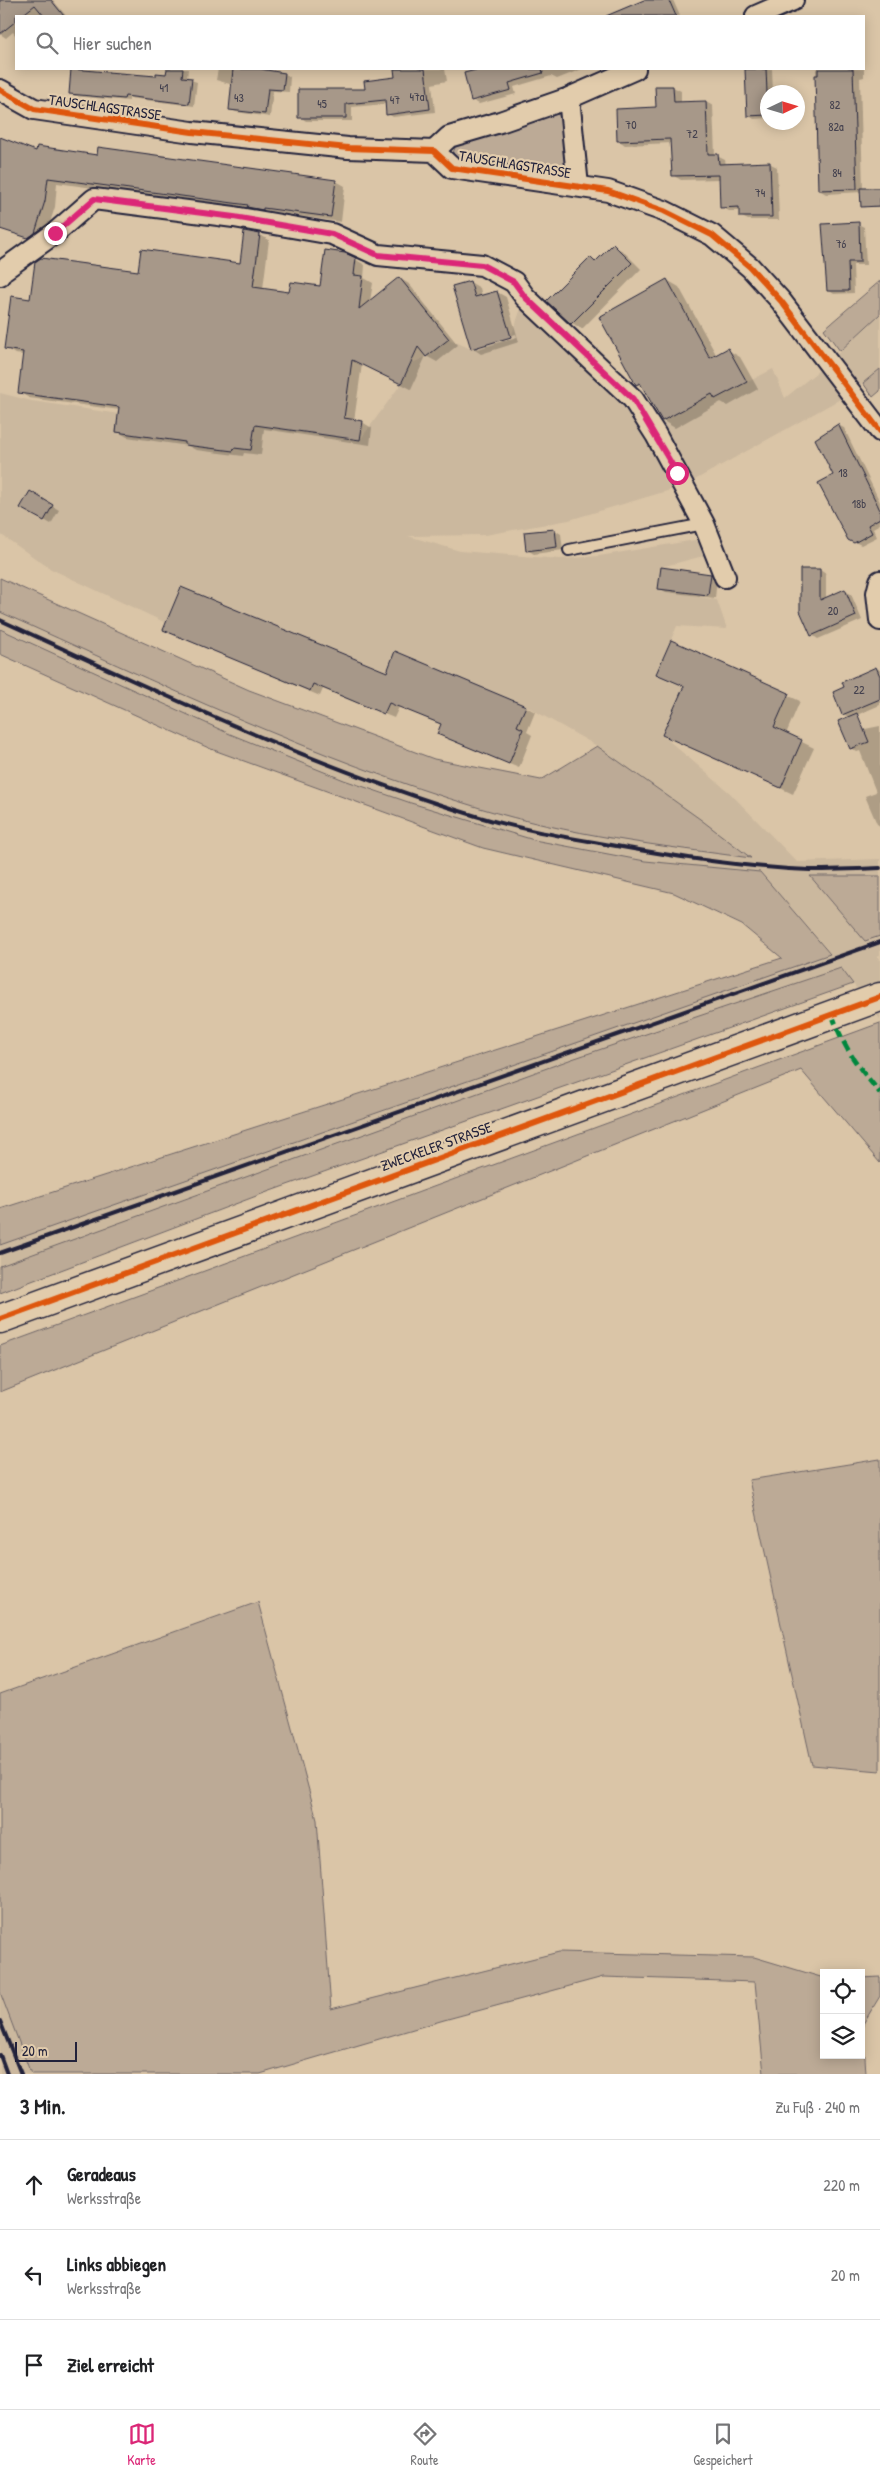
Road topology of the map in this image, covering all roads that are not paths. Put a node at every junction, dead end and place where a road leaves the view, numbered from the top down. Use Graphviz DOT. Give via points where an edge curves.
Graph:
graph roads {
  1 [pos="793,0"];
  2 [pos="758,15"];
  3 [pos="634,70"];
  4 [pos="0,90"];
  5 [pos="569,98"];
  6 [pos="434,151"];
  7 [pos="578,186"];
  8 [pos="1,272"];
  9 [pos="876,426"];
  10 [pos="704,524"];
  11 [pos="569,550"];
  12 [pos="725,577"];
  13 [pos="880,581"];
  14 [pos="880,620"];
  15 [pos="873,999"];
  16 [pos="0,1319"];
  1 -- 2 [label="street"];
  3 -- 5 [label="street, TAUSCHLAGSTRASSE"];
  4 -- 6 [label="street, TAUSCHLAGSTRASSE" via="34,109 192,132 348,148"];
  5 -- 6 [label="street, TAUSCHLAGSTRASSE" via="449,137"];
  5 -- 7 [label="street, TAUSCHLAGSTRASSE"];
  6 -- 7 [label="street, TAUSCHLAGSTRASSE" via="452,168"];
  7 -- 9 [label="street, TAUSCHLAGSTRASSE" via="608,191 664,211 712,235 750,267 781,301"];
  8 -- 10 [label="street" via="55,233 94,199 234,217 332,234 378,255 482,265 514,282 525,297 633,399"];
  10 -- 11 [label="lane"];
  10 -- 12 [label="street"];
  13 -- 14 [label="street" via="877,593"];
  15 -- 16 [label="street, ZWECKELER STRASSE"];
}
